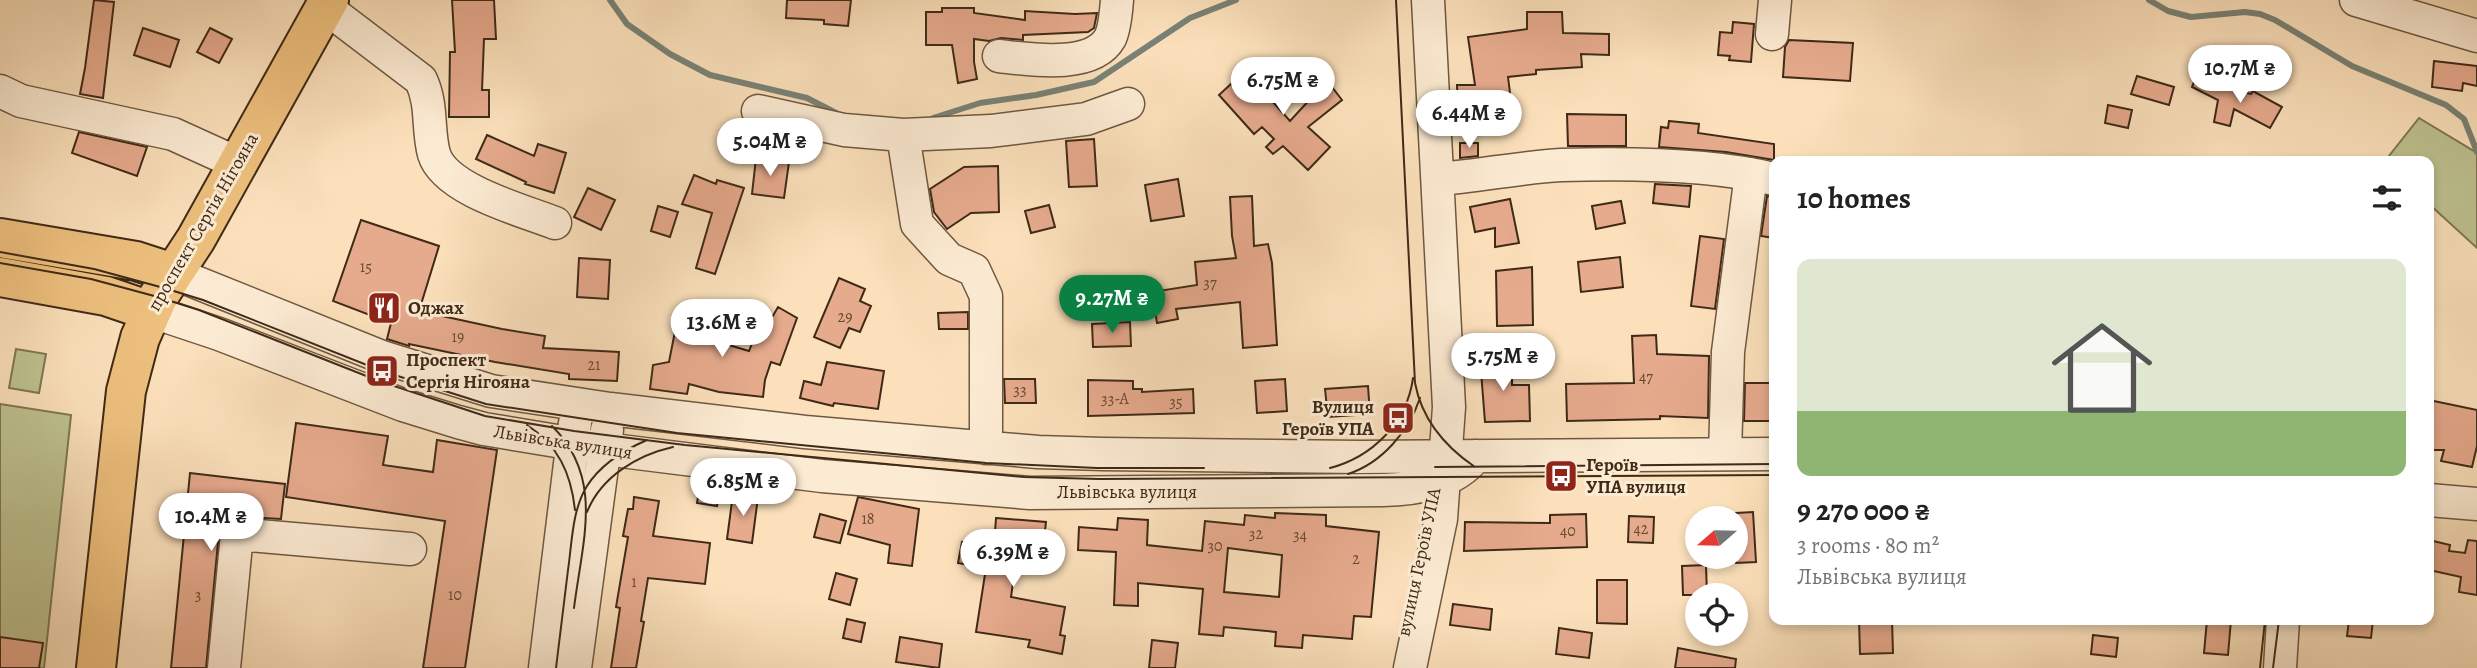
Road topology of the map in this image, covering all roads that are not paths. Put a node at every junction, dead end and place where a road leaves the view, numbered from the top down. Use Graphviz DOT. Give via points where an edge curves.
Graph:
graph roads {
  1 [pos="1117,0"];
  2 [pos="1428,0"];
  3 [pos="1775,0"];
  4 [pos="2356,0"];
  5 [pos="327,4"];
  6 [pos="1772,34"];
  7 [pos="2477,36"];
  8 [pos="999,56"];
  9 [pos="0,91"];
  10 [pos="1128,104"];
  11 [pos="758,111"];
  12 [pos="903,135"];
  13 [pos="239,164"];
  14 [pos="1763,176"];
  15 [pos="1439,179"];
  16 [pos="555,223"];
  17 [pos="0,238"];
  18 [pos="173,273"];
  19 [pos="0,277"];
  20 [pos="150,311"];
  21 [pos="577,404"];
  22 [pos="610,409"];
  23 [pos="572,444"];
  24 [pos="986,448"];
  25 [pos="605,449"];
  26 [pos="1725,454"];
  27 [pos="1769,454"];
  28 [pos="1448,461"];
  29 [pos="2434,500"];
  30 [pos="2477,504"];
  31 [pos="410,549"];
  32 [pos="2283,625"];
  33 [pos="96,668"];
  34 [pos="224,668"];
  35 [pos="545,668"];
  36 [pos="575,668"];
  37 [pos="1395,668"];
  38 [pos="1410,668"];
  39 [pos="2280,668"];
  1 -- 8 [label="street" via="1109,39 1096,52 1061,62"];
  2 -- 15 [label="street"];
  3 -- 6 [label="street"];
  4 -- 7 [label="street"];
  5 -- 13 [label="main road, проспект Сергія Нігояна"];
  5 -- 16 [label="street" via="421,80 429,96 435,156 446,174 463,186"];
  9 -- 13 [label="street" via="21,102 173,134"];
  10 -- 12 [label="street" via="1086,119 991,131"];
  11 -- 12 [label="street" via="844,130"];
  12 -- 24 [label="street" via="917,224 949,258 974,271 986,296"];
  13 -- 18 [label="main road, проспект Сергія Нігояна"];
  14 -- 15 [label="street" via="1648,165 1560,165"];
  14 -- 26 [label="street" via="1727,352"];
  15 -- 28 [label="street"];
  17 -- 18 [label="main road, Львівська вулиця" via="136,261"];
  18 -- 20 [label="main road, проспект Сергія Нігояна"];
  18 -- 21 [label="street, Львівська вулиця" via="415,368 491,391"];
  19 -- 20 [label="main road, Львівська вулиця" via="106,296"];
  20 -- 23 [label="street, Львівська вулиця" via="425,412 484,429"];
  20 -- 33 [label="main road, проспект Сергія Нігояна" via="126,391"];
  21 -- 22 [label="street, Львівська вулиця"];
  21 -- 23 [label="street"];
  22 -- 24 [label="street, Львівська вулиця"];
  22 -- 25 [label="street"];
  23 -- 25 [label="street, Львівська вулиця"];
  23 -- 35 [label="street"];
  24 -- 28 [label="street, Львівська вулиця"];
  25 -- 28 [label="street, Львівська вулиця" via="822,476 1030,493 1422,488"];
  25 -- 36 [label="street"];
  26 -- 27 [label="street, Львівська вулиця"];
  26 -- 28 [label="street, Львівська вулиця"];
  28 -- 37 [label="street, вулиця Героїв УПА"];
  28 -- 38 [label="street, вулиця Героїв УПА"];
  29 -- 30 [label="street"];
  31 -- 34 [label="street" via="237,534"];
  32 -- 39 [label="street"];
}
